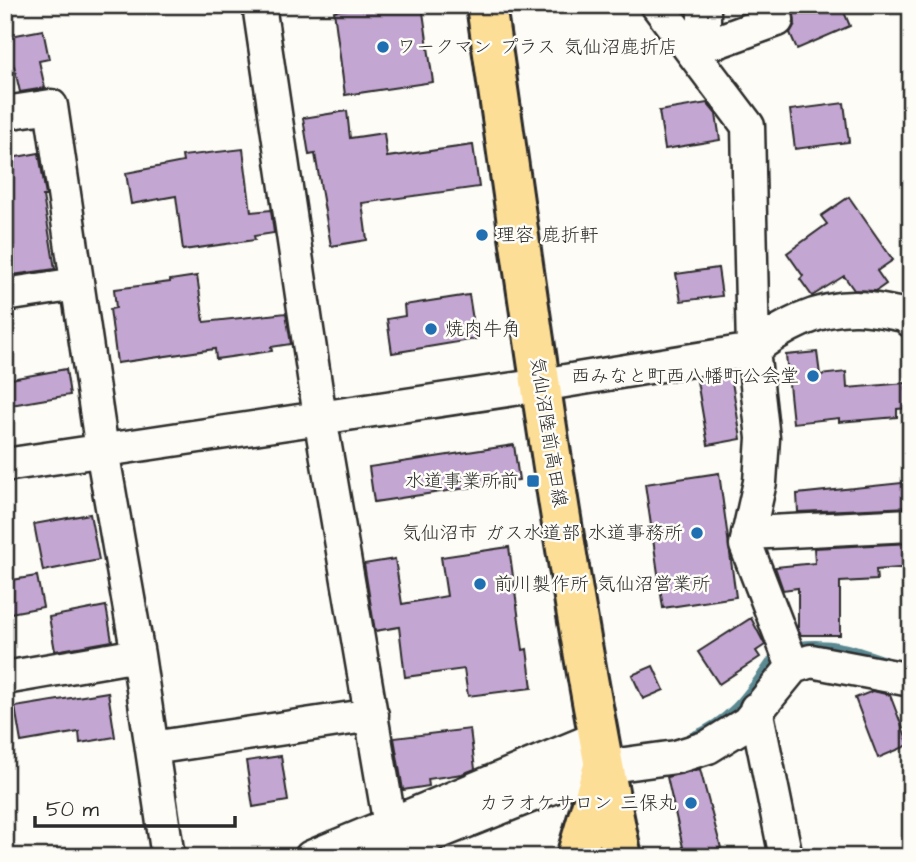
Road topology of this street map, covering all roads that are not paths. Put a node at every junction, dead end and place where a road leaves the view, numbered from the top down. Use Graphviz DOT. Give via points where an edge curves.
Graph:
graph roads {
  1 [pos="259,5"];
  2 [pos="486,5"];
  3 [pos="657,5"];
  4 [pos="777,20"];
  5 [pos="700,30"];
  6 [pos="5,113"];
  7 [pos="77,285"];
  8 [pos="5,295"];
  9 [pos="911,321"];
  10 [pos="753,350"];
  11 [pos="541,385"];
  12 [pos="320,416"];
  13 [pos="102,450"];
  14 [pos="5,465"];
  15 [pos="911,525"];
  16 [pos="748,533"];
  17 [pos="138,655"];
  18 [pos="793,667"];
  19 [pos="5,678"];
  20 [pos="911,680"];
  21 [pos="756,709"];
  22 [pos="372,715"];
  23 [pos="152,748"];
  24 [pos="600,753"];
  25 [pos="387,843"];
  26 [pos="168,857"];
  27 [pos="310,857"];
  28 [pos="576,857"];
  29 [pos="622,857"];
  30 [pos="786,857"];
  1 -- 12 [label="street"];
  2 -- 11 [label="main road, 気仙沼陸前高田線"];
  3 -- 5 [label="street"];
  4 -- 5 [label="street" via="719,41"];
  5 -- 10 [label="street" via="748,126"];
  6 -- 7 [label="street" via="51,106"];
  7 -- 8 [label="street"];
  7 -- 13 [label="street"];
  9 -- 10 [label="street" via="856,307 820,313 774,333"];
  10 -- 11 [label="street"];
  10 -- 16 [label="street" via="763,438 760,482"];
  11 -- 12 [label="street"];
  11 -- 24 [label="main road, 気仙沼陸前高田線"];
  12 -- 13 [label="street"];
  12 -- 22 [label="street"];
  13 -- 14 [label="street"];
  13 -- 17 [label="street"];
  15 -- 16 [label="street"];
  16 -- 18 [label="street" via="746,545"];
  17 -- 19 [label="street"];
  17 -- 23 [label="street"];
  18 -- 20 [label="street" via="811,661"];
  18 -- 21 [label="street"];
  21 -- 24 [label="street" via="747,723 708,747 676,757"];
  21 -- 30 [label="street"];
  22 -- 23 [label="street"];
  22 -- 25 [label="street"];
  23 -- 26 [label="street"];
  24 -- 25 [label="street"];
  24 -- 28 [label="main road"];
  24 -- 29 [label="main road, 気仙沼陸前高田線"];
  25 -- 27 [label="street"];
}
